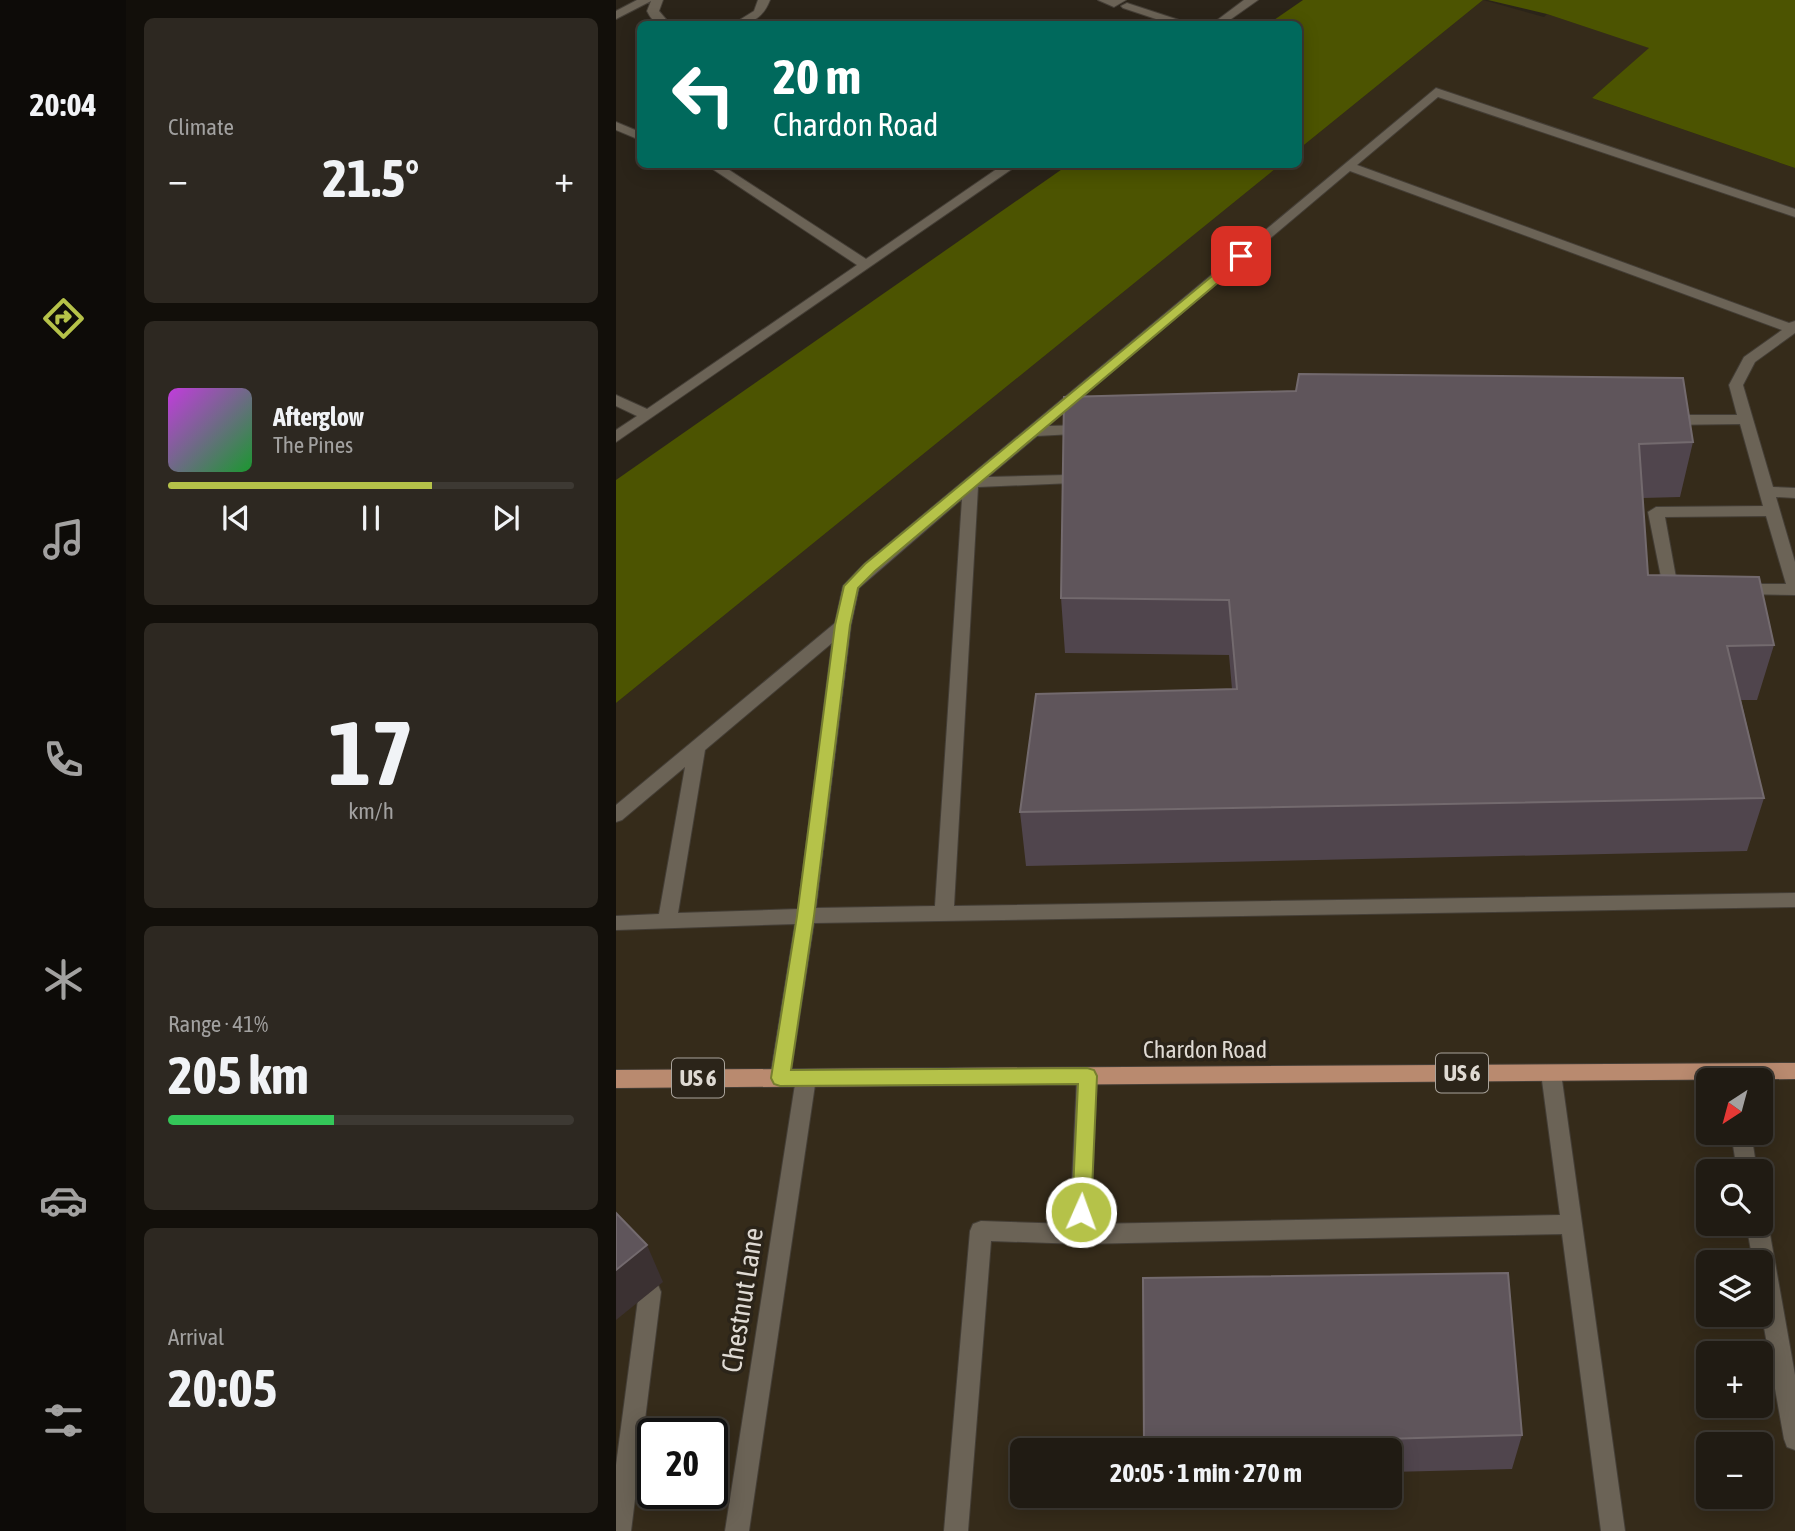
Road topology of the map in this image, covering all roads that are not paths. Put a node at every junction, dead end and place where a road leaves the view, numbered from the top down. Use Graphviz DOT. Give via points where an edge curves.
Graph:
graph roads {
  1 [pos="646,0"];
  2 [pos="657,0"];
  3 [pos="764,0"];
  4 [pos="1104,0"];
  5 [pos="1252,0"];
  6 [pos="1123,3"];
  7 [pos="616,16"];
  8 [pos="660,21"];
  9 [pos="744,21"];
  10 [pos="1173,21"];
  11 [pos="1221,21"];
  12 [pos="616,126"];
  13 [pos="637,135"];
  14 [pos="1348,166"];
  15 [pos="717,168"];
  16 [pos="1007,168"];
  17 [pos="1795,213"];
  18 [pos="867,265"];
  19 [pos="1793,327"];
  20 [pos="616,400"];
  21 [pos="647,415"];
  22 [pos="1746,419"];
  23 [pos="1650,420"];
  24 [pos="1099,430"];
  25 [pos="1032,431"];
  26 [pos="616,437"];
  27 [pos="1067,480"];
  28 [pos="971,482"];
  29 [pos="1767,492"];
  30 [pos="1795,493"];
  31 [pos="1772,511"];
  32 [pos="1698,588"];
  33 [pos="1726,589"];
  34 [pos="1795,590"];
  35 [pos="843,625"];
  36 [pos="697,747"];
  37 [pos="616,815"];
  38 [pos="1795,900"];
  39 [pos="944,913"];
  40 [pos="806,916"];
  41 [pos="667,921"];
  42 [pos="616,923"];
  43 [pos="1795,1071"];
  44 [pos="1551,1073"];
  45 [pos="1773,1073"];
  46 [pos="1696,1075"];
  47 [pos="1087,1076"];
  48 [pos="780,1078"];
  49 [pos="806,1078"];
  50 [pos="616,1079"];
  51 [pos="1572,1224"];
  52 [pos="1080,1234"];
  53 [pos="1759,1236"];
  54 [pos="650,1292"];
  55 [pos="1795,1439"];
  56 [pos="619,1531"];
  57 [pos="737,1531"];
  58 [pos="956,1531"];
  59 [pos="1613,1531"];
  1 -- 7 [label="street"];
  2 -- 8 [label="street" via="653,11"];
  3 -- 9 [label="street" via="759,13"];
  4 -- 6 [label="street"];
  5 -- 11 [label="street"];
  6 -- 10 [label="street"];
  12 -- 13 [label="street"];
  14 -- 17 [label="street" via="1436,92"];
  14 -- 19 [label="street"];
  14 -- 25 [label="street"];
  15 -- 18 [label="street"];
  16 -- 18 [label="street"];
  18 -- 21 [label="street"];
  19 -- 22 [label="street" via="1749,360 1736,385"];
  20 -- 21 [label="street"];
  21 -- 26 [label="street"];
  22 -- 23 [label="street"];
  22 -- 29 [label="street"];
  24 -- 25 [label="street"];
  25 -- 28 [label="street"];
  27 -- 28 [label="street"];
  28 -- 35 [label="street" via="851,586"];
  28 -- 39 [label="street"];
  29 -- 30 [label="street"];
  29 -- 31 [label="street"];
  31 -- 32 [label="street" via="1656,512 1670,588"];
  31 -- 34 [label="street"];
  33 -- 34 [label="street"];
  35 -- 36 [label="street"];
  35 -- 40 [label="street"];
  36 -- 37 [label="street"];
  36 -- 41 [label="street"];
  38 -- 39 [label="street"];
  39 -- 40 [label="street"];
  40 -- 41 [label="street"];
  40 -- 48 [label="street"];
  41 -- 42 [label="street"];
  43 -- 45 [label="main road, Chardon Road / US 6"];
  44 -- 46 [label="main road, Chardon Road / US 6"];
  44 -- 47 [label="main road, Chardon Road / US 6"];
  44 -- 51 [label="street"];
  47 -- 49 [label="main road, Chardon Road / US 6"];
  47 -- 52 [label="street"];
  48 -- 49 [label="main road, Chardon Road / US 6"];
  48 -- 50 [label="main road, Chardon Road / US 6"];
  49 -- 57 [label="street, Chestnut Lane"];
  51 -- 52 [label="street"];
  51 -- 59 [label="street"];
  52 -- 58 [label="street" via="981,1231"];
  53 -- 55 [label="street"];
  54 -- 56 [label="street"];
}
